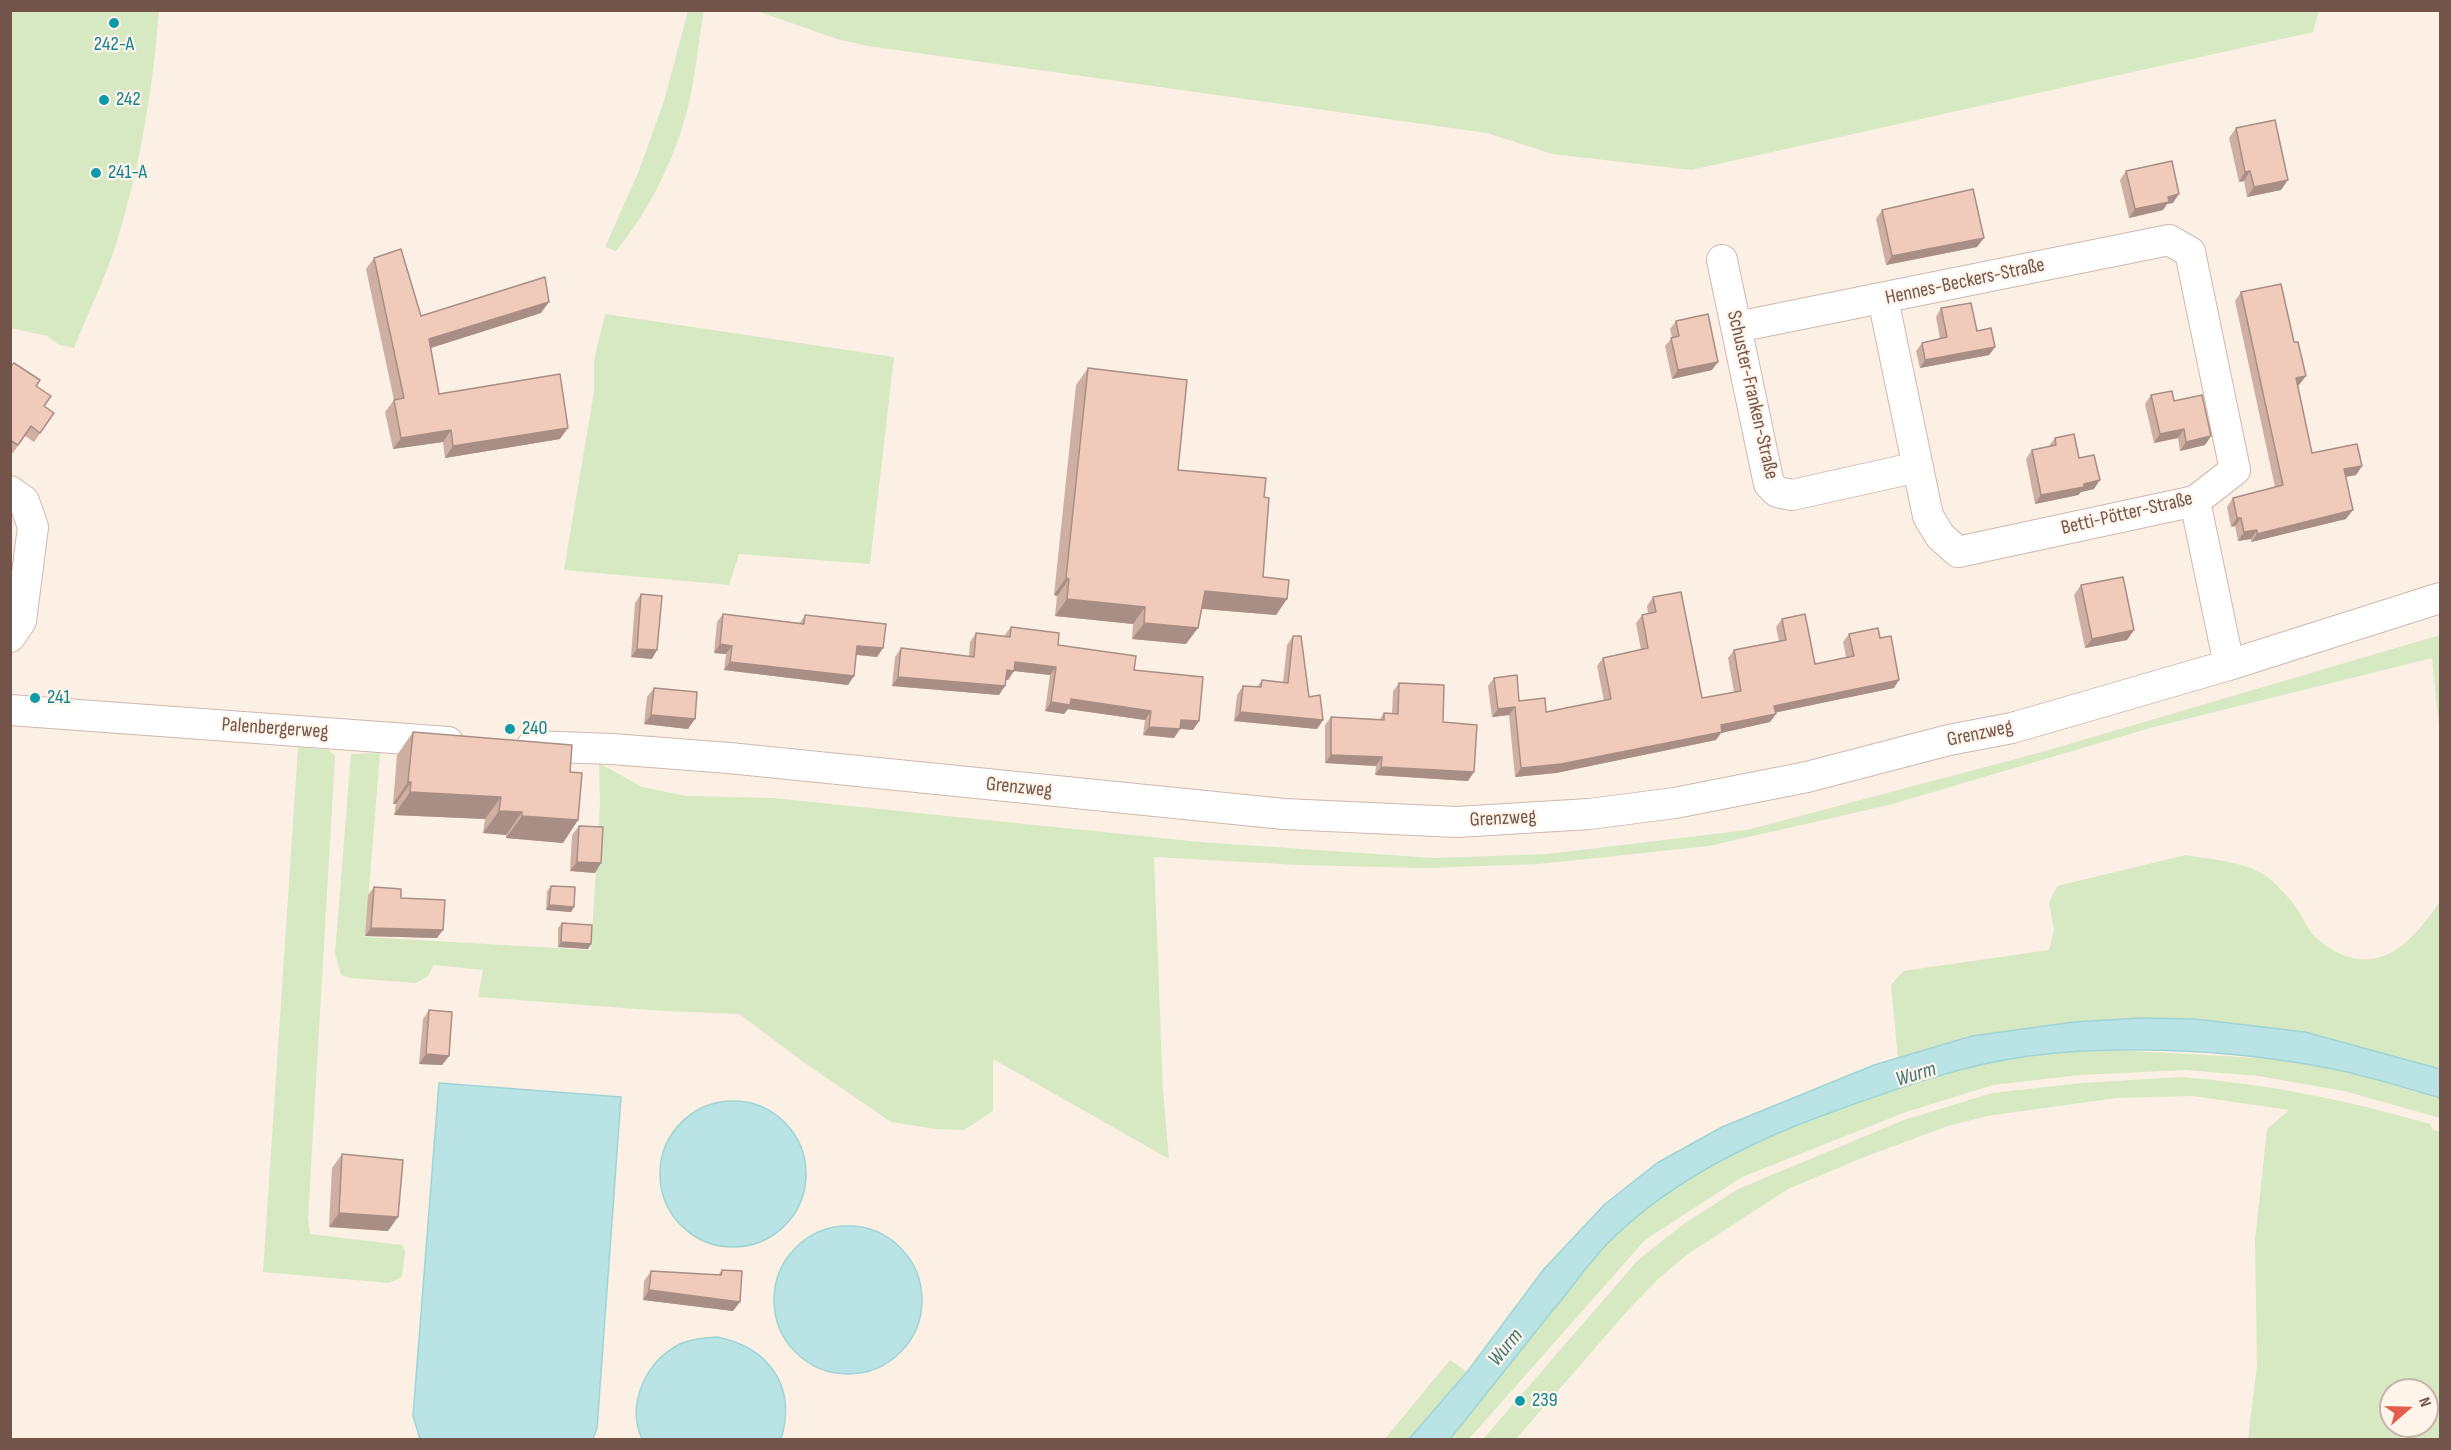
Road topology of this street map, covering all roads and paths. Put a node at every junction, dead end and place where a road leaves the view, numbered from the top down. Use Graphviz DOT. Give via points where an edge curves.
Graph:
graph roads {
  1 [pos="2190,252"];
  2 [pos="1722,260"];
  3 [pos="1883,299"];
  4 [pos="1737,327"];
  5 [pos="1918,467"];
  6 [pos="10,491"];
  7 [pos="2195,501"];
  8 [pos="2440,598"];
  9 [pos="10,637"];
  10 [pos="2229,664"];
  11 [pos="10,710"];
  12 [pos="540,747"];
  1 -- 3 [label="street, Hennes-Beckers-Straße" via="2169,240"];
  1 -- 7 [label="street, Betti-Pötter-Straße" via="2235,470"];
  2 -- 4 [label="street, Schuster-Franken-Straße"];
  3 -- 4 [label="street, Hennes-Beckers-Straße"];
  3 -- 5 [label="street"];
  4 -- 5 [label="street, Schuster-Franken-Straße" via="1769,484 1777,492 1792,495"];
  5 -- 7 [label="street, Betti-Pötter-Straße" via="1928,516 1940,536 1958,552"];
  6 -- 9 [label="street" via="24,501 33,527 21,621"];
  7 -- 10 [label="street"];
  8 -- 10 [label="street, Grenzweg"];
  10 -- 12 [label="street, Grenzweg" via="2012,728 1807,777 1676,803 1589,814 1457,822 1284,814 729,758"];
  11 -- 12 [label="street, Palenbergerweg"];
}
